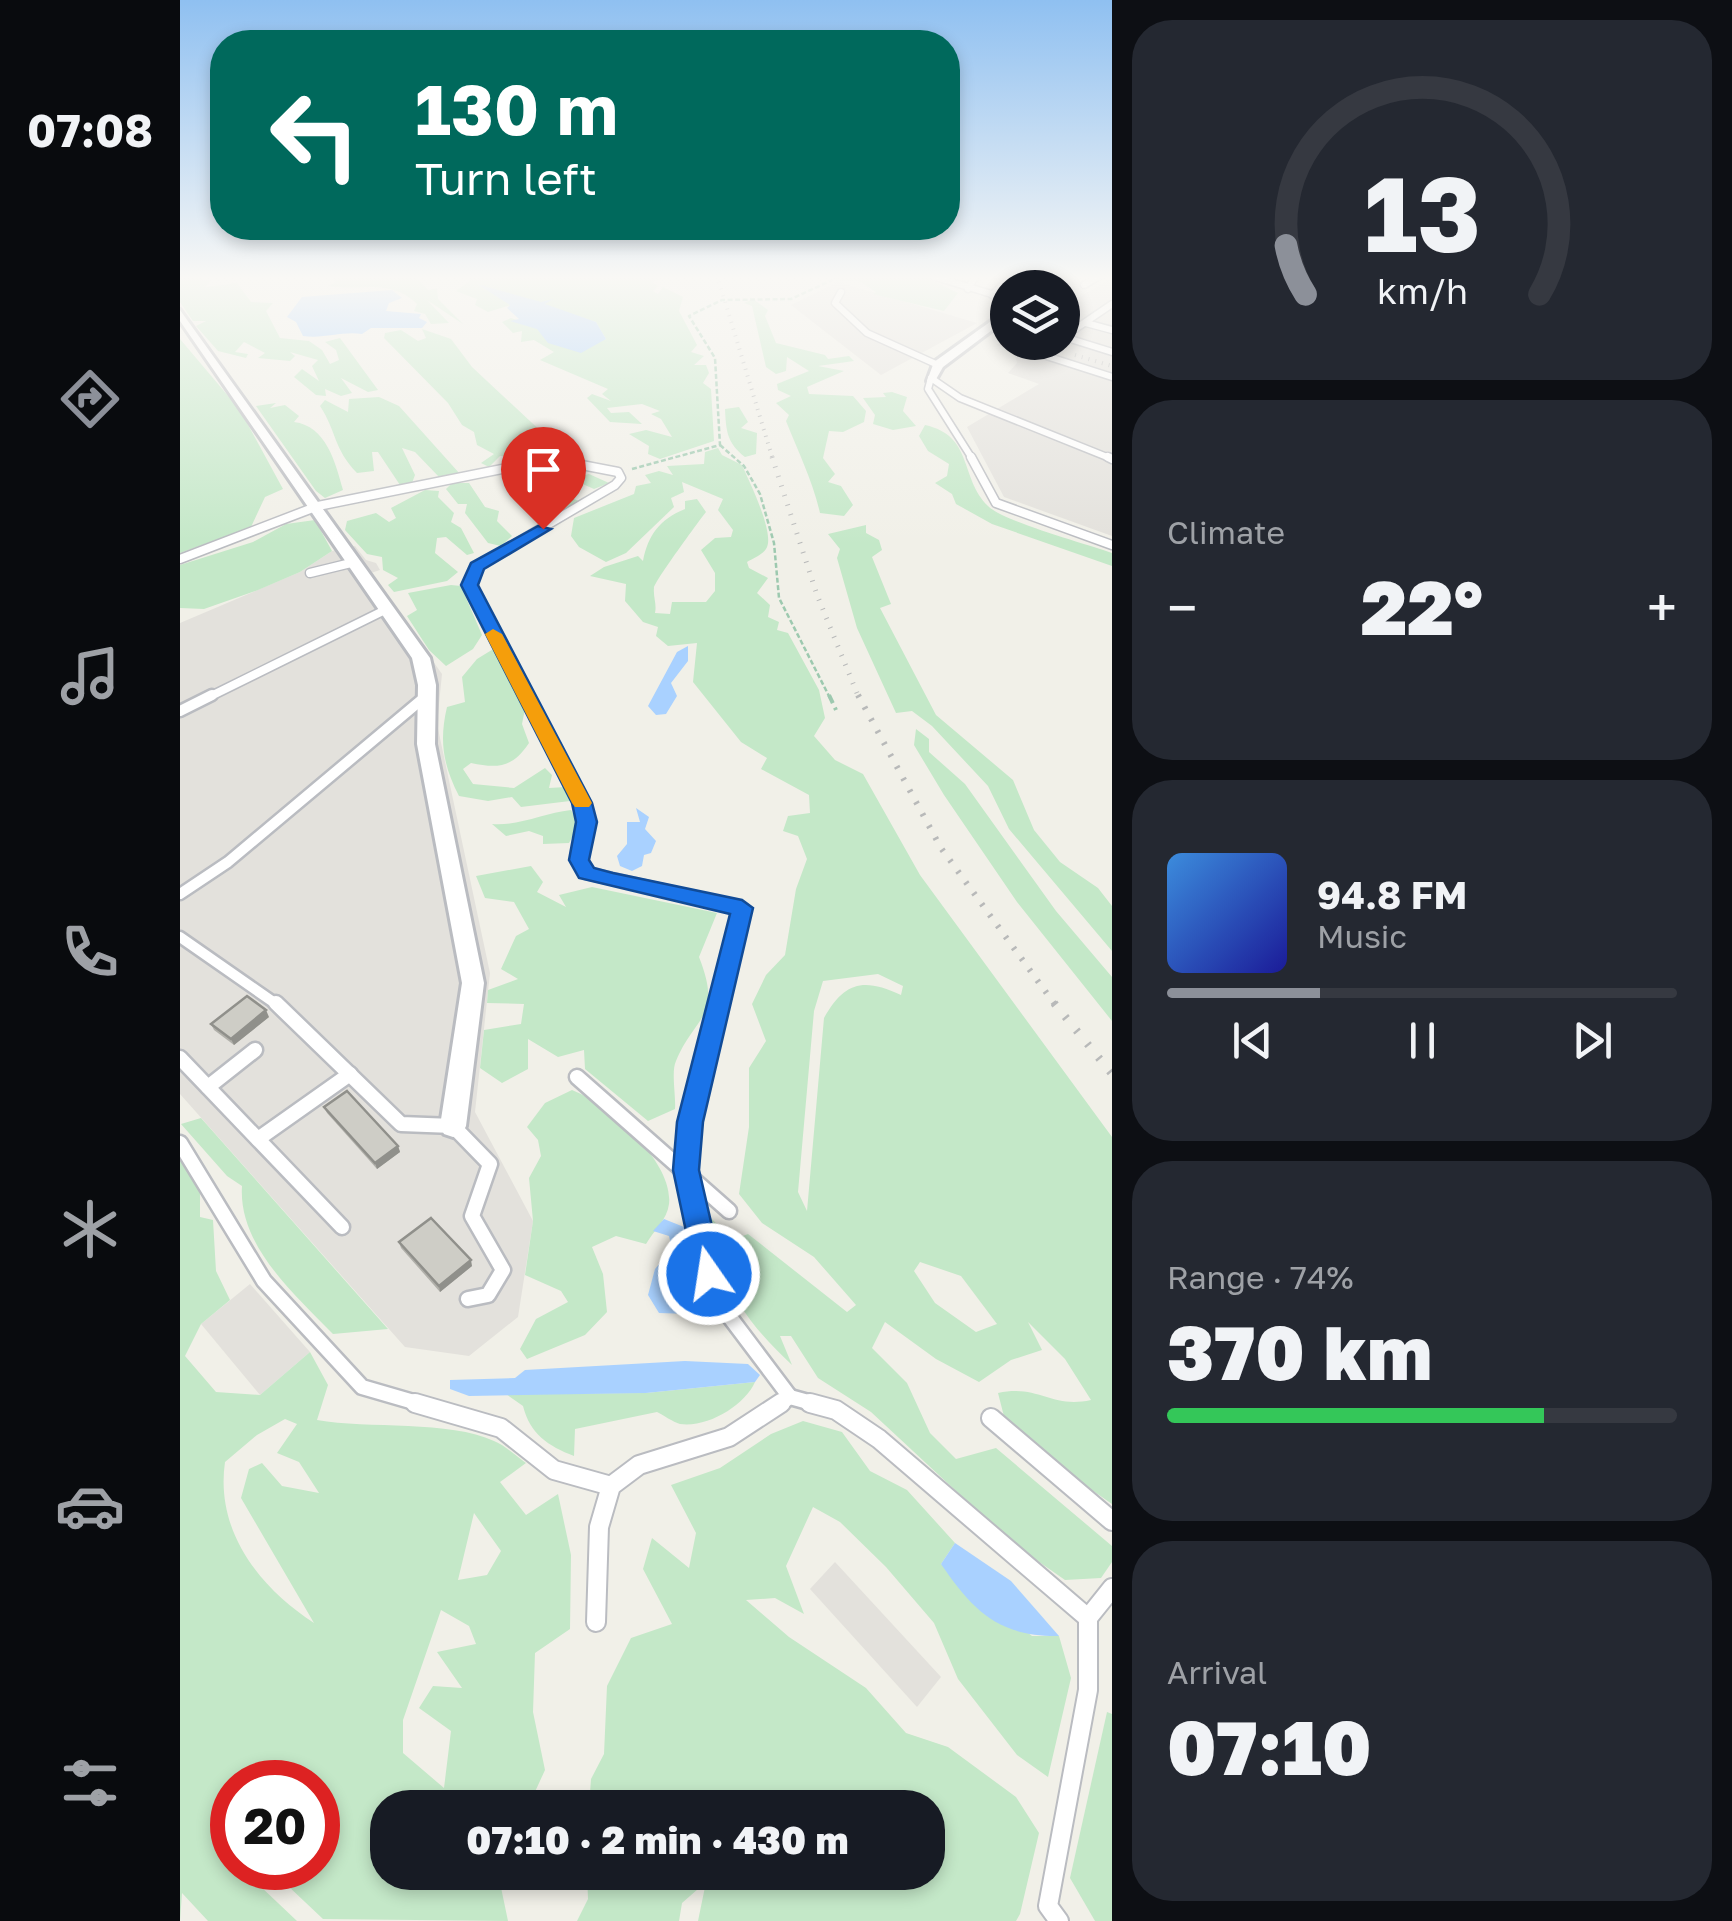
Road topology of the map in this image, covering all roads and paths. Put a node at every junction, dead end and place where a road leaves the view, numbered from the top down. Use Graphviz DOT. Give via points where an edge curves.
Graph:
graph roads {
  1 [pos="217,365"];
  2 [pos="715,365"];
  3 [pos="938,365"];
  4 [pos="1075,365"];
  5 [pos="1112,376"];
  6 [pos="931,378"];
  7 [pos="720,444"];
  8 [pos="1112,459"];
  9 [pos="618,472"];
  10 [pos="318,506"];
  11 [pos="1112,545"];
  12 [pos="180,559"];
  13 [pos="354,562"];
  14 [pos="310,573"];
  15 [pos="387,609"];
  16 [pos="426,696"];
  17 [pos="836,710"];
  18 [pos="180,711"];
  19 [pos="180,894"];
  20 [pos="180,937"];
  21 [pos="255,1050"];
  22 [pos="180,1058"];
  23 [pos="350,1074"];
  24 [pos="576,1077"];
  25 [pos="208,1087"];
  26 [pos="453,1126"];
  27 [pos="258,1139"];
  28 [pos="180,1143"];
  29 [pos="686,1170"];
  30 [pos="729,1211"];
  31 [pos="342,1226"];
  32 [pos="468,1299"];
  33 [pos="790,1397"];
  34 [pos="992,1418"];
  35 [pos="611,1486"];
  36 [pos="1112,1520"];
  37 [pos="1112,1588"];
  38 [pos="1088,1618"];
  39 [pos="596,1622"];
  40 [pos="1059,1921"];
  1 -- 10 [label="street"];
  2 -- 7 [label="path"];
  3 -- 6 [label="street"];
  4 -- 5 [label="lane"];
  6 -- 8 [label="lane" via="960,398"];
  6 -- 11 [label="lane" via="928,388 996,503"];
  7 -- 9 [label="path"];
  7 -- 17 [label="path" via="744,460 771,523 778,593 790,626"];
  9 -- 10 [label="lane" via="544,460"];
  9 -- 29 [label="lane" via="615,485 476,566 470,585 582,803 579,860 586,873 742,908 690,1122"];
  10 -- 12 [label="lane"];
  10 -- 13 [label="street"];
  13 -- 14 [label="lane"];
  13 -- 15 [label="street"];
  15 -- 16 [label="street" via="421,658"];
  15 -- 18 [label="lane"];
  16 -- 19 [label="lane" via="228,862"];
  16 -- 26 [label="street" via="426,744 472,984"];
  20 -- 23 [label="lane" via="269,992"];
  21 -- 25 [label="lane"];
  22 -- 25 [label="lane"];
  23 -- 26 [label="lane" via="401,1124"];
  23 -- 27 [label="lane"];
  24 -- 29 [label="lane"];
  25 -- 27 [label="lane"];
  26 -- 32 [label="lane" via="490,1164 472,1216 503,1270 488,1295"];
  27 -- 31 [label="lane"];
  28 -- 35 [label="lane" via="264,1281 362,1387 501,1428 554,1470"];
  29 -- 30 [label="lane"];
  29 -- 33 [label="lane" via="709,1274 729,1316"];
  33 -- 35 [label="lane" via="729,1437 639,1466"];
  33 -- 38 [label="lane" via="836,1410 878,1439"];
  34 -- 36 [label="lane"];
  35 -- 39 [label="lane" via="599,1527"];
  37 -- 38 [label="lane"];
  38 -- 40 [label="lane" via="1088,1690 1048,1906"];
}
